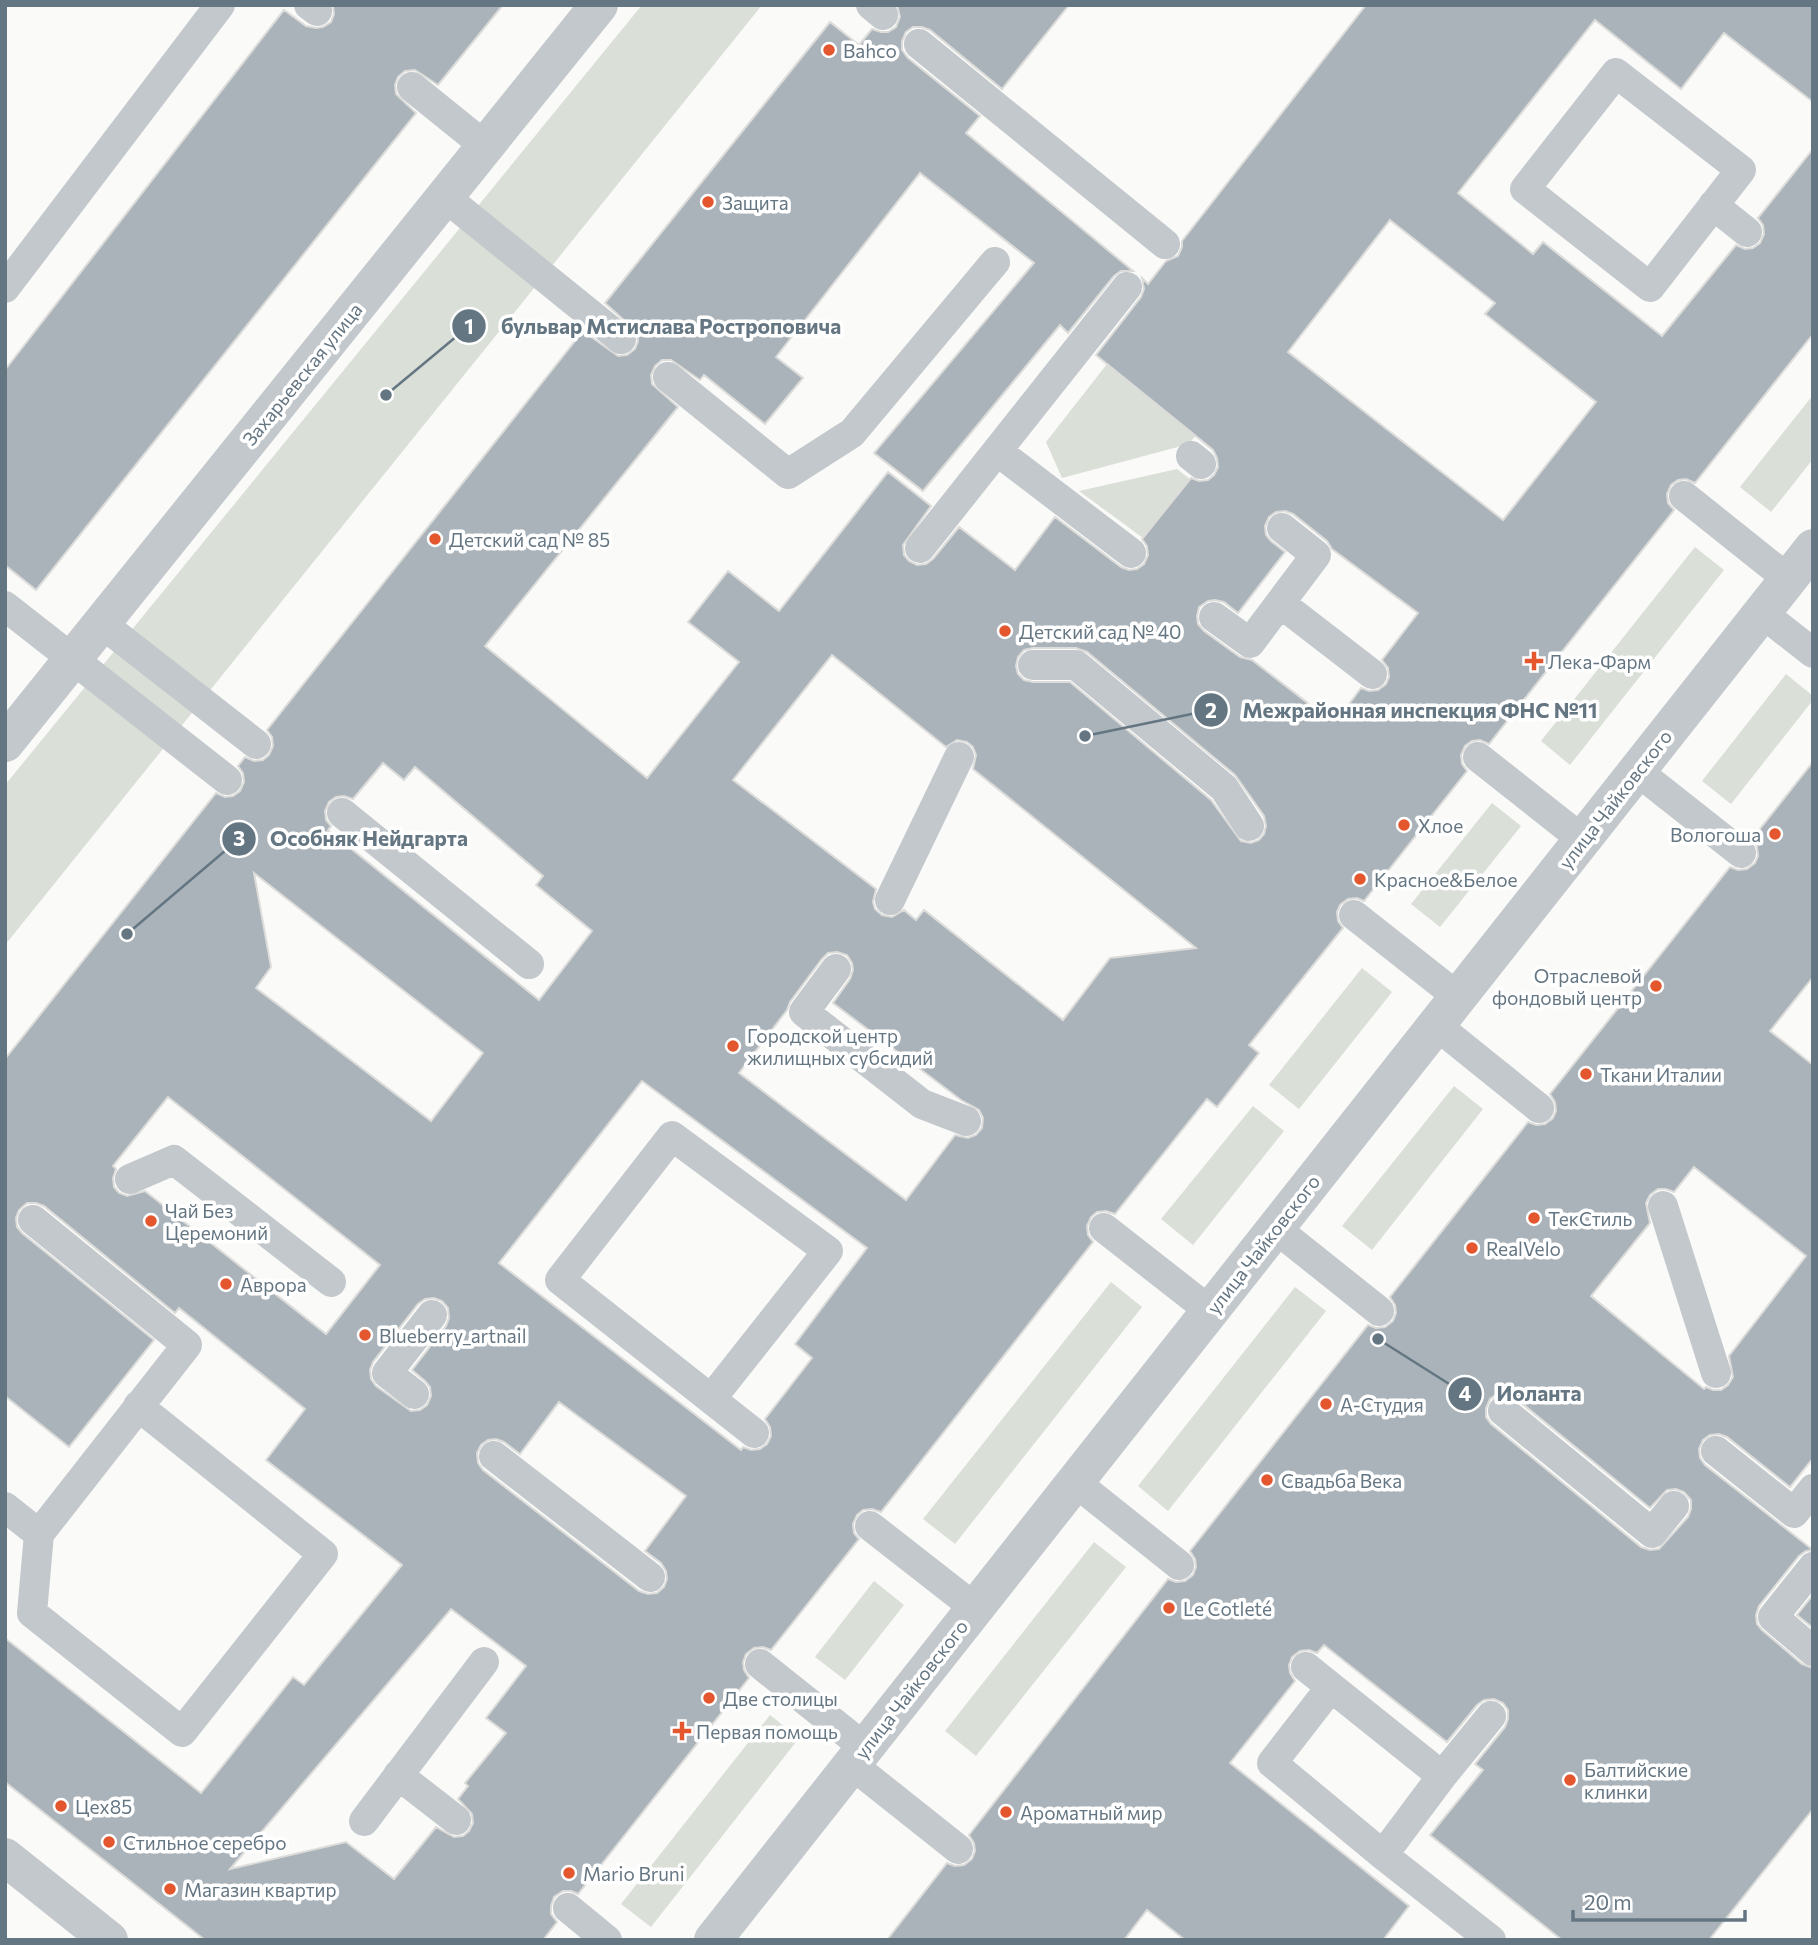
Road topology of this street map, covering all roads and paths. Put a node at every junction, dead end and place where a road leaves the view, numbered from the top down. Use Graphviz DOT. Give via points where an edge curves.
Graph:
graph roads {
  1 [pos="220,5"];
  2 [pos="598,5"];
  3 [pos="919,44"];
  4 [pos="412,87"];
  5 [pos="485,146"];
  6 [pos="445,197"];
  7 [pos="1713,205"];
  8 [pos="1747,232"];
  9 [pos="1164,244"];
  10 [pos="995,262"];
  11 [pos="1127,287"];
  12 [pos="5,288"];
  13 [pos="621,339"];
  14 [pos="668,377"];
  15 [pos="997,452"];
  16 [pos="1684,496"];
  17 [pos="1282,527"];
  18 [pos="920,548"];
  19 [pos="1813,548"];
  20 [pos="1132,553"];
  21 [pos="1788,579"];
  22 [pos="1280,603"];
  23 [pos="5,606"];
  24 [pos="1762,614"];
  25 [pos="1214,617"];
  26 [pos="101,623"];
  27 [pos="1813,653"];
  28 [pos="73,658"];
  29 [pos="1033,665"];
  30 [pos="1372,674"];
  31 [pos="5,743"];
  32 [pos="256,744"];
  33 [pos="959,757"];
  34 [pos="1478,757"];
  35 [pos="1637,771"];
  36 [pos="226,780"];
  37 [pos="342,813"];
  38 [pos="1248,826"];
  39 [pos="1583,840"];
  40 [pos="1741,853"];
  41 [pos="890,900"];
  42 [pos="1354,915"];
  43 [pos="529,964"];
  44 [pos="836,969"];
  45 [pos="1447,1011"];
  46 [pos="1539,1108"];
  47 [pos="966,1121"];
  48 [pos="130,1179"];
  49 [pos="1663,1206"];
  50 [pos="33,1220"];
  51 [pos="1104,1228"];
  52 [pos="1275,1228"];
  53 [pos="331,1282"];
  54 [pos="1210,1311"];
  55 [pos="1379,1311"];
  56 [pos="432,1315"];
  57 [pos="1716,1373"];
  58 [pos="414,1394"];
  59 [pos="711,1399"];
  60 [pos="138,1406"];
  61 [pos="1503,1411"];
  62 [pos="754,1433"];
  63 [pos="1716,1452"];
  64 [pos="494,1456"];
  65 [pos="1075,1482"];
  66 [pos="1813,1489"];
  67 [pos="1674,1506"];
  68 [pos="5,1507"];
  69 [pos="870,1526"];
  70 [pos="39,1534"];
  71 [pos="1179,1565"];
  72 [pos="1813,1567"];
  73 [pos="650,1577"];
  74 [pos="975,1608"];
  75 [pos="1813,1651"];
  76 [pos="484,1662"];
  77 [pos="760,1664"];
  78 [pos="1306,1667"];
  79 [pos="1331,1687"];
  80 [pos="1491,1716"];
  81 [pos="858,1756"];
  82 [pos="398,1776"];
  83 [pos="1442,1776"];
  84 [pos="456,1820"];
  85 [pos="363,1821"];
  86 [pos="958,1849"];
  87 [pos="1383,1855"];
  88 [pos="5,1857"];
  89 [pos="568,1908"];
  90 [pos="110,1940"];
  91 [pos="607,1940"];
  92 [pos="713,1940"];
  93 [pos="1491,1940"];
  1 -- 12 [label="lane"];
  2 -- 5 [label="street, Захарьевская улица"];
  3 -- 9 [label="lane"];
  4 -- 5 [label="lane"];
  5 -- 6 [label="street, Захарьевская улица"];
  6 -- 13 [label="lane"];
  6 -- 26 [label="street, Захарьевская улица"];
  7 -- 7 [label="lane" via="1650,287 1525,189 1616,73 1741,170"];
  7 -- 8 [label="lane"];
  10 -- 14 [label="lane" via="852,433 788,474"];
  11 -- 15 [label="lane"];
  15 -- 18 [label="lane"];
  15 -- 20 [label="lane"];
  16 -- 21 [label="lane"];
  17 -- 22 [label="lane" via="1316,555"];
  19 -- 21 [label="street, улица Чайковского"];
  21 -- 24 [label="street, улица Чайковского"];
  22 -- 25 [label="lane" via="1250,643"];
  22 -- 30 [label="lane"];
  23 -- 28 [label="lane"];
  24 -- 27 [label="lane"];
  24 -- 35 [label="street, улица Чайковского"];
  26 -- 28 [label="street, Захарьевская улица"];
  26 -- 32 [label="lane"];
  28 -- 31 [label="street, Захарьевская улица"];
  28 -- 36 [label="lane"];
  29 -- 38 [label="lane" via="1076,666 1224,788"];
  33 -- 41 [label="lane"];
  34 -- 39 [label="lane"];
  35 -- 39 [label="street, улица Чайковского"];
  35 -- 40 [label="lane"];
  37 -- 43 [label="lane"];
  39 -- 45 [label="street, улица Чайковского"];
  42 -- 45 [label="lane"];
  44 -- 47 [label="lane" via="804,1012 922,1104"];
  45 -- 46 [label="lane"];
  45 -- 52 [label="street, улица Чайковского"];
  48 -- 53 [label="lane" via="174,1160"];
  49 -- 57 [label="lane"];
  50 -- 60 [label="lane" via="187,1345"];
  51 -- 54 [label="lane"];
  52 -- 54 [label="street, улица Чайковского"];
  52 -- 55 [label="lane"];
  54 -- 65 [label="street, улица Чайковского"];
  56 -- 58 [label="lane" via="387,1373"];
  59 -- 59 [label="lane" via="559,1280 672,1136 828,1251"];
  59 -- 62 [label="lane"];
  60 -- 70 [label="lane"];
  60 -- 70 [label="lane" via="323,1554 182,1732 32,1613"];
  61 -- 67 [label="lane" via="1652,1533"];
  63 -- 66 [label="lane" via="1794,1513"];
  64 -- 73 [label="lane"];
  65 -- 71 [label="lane"];
  65 -- 74 [label="street, улица Чайковского"];
  68 -- 70 [label="lane"];
  69 -- 74 [label="lane"];
  72 -- 75 [label="lane" via="1773,1617"];
  74 -- 81 [label="street, улица Чайковского"];
  76 -- 82 [label="lane"];
  77 -- 81 [label="lane"];
  78 -- 79 [label="lane"];
  79 -- 83 [label="lane"];
  79 -- 87 [label="lane" via="1272,1763"];
  80 -- 83 [label="lane"];
  81 -- 86 [label="lane"];
  81 -- 92 [label="street, улица Чайковского"];
  82 -- 84 [label="lane"];
  82 -- 85 [label="lane"];
  83 -- 87 [label="lane"];
  87 -- 93 [label="lane"];
  88 -- 90 [label="street"];
  89 -- 91 [label="lane"];
}
